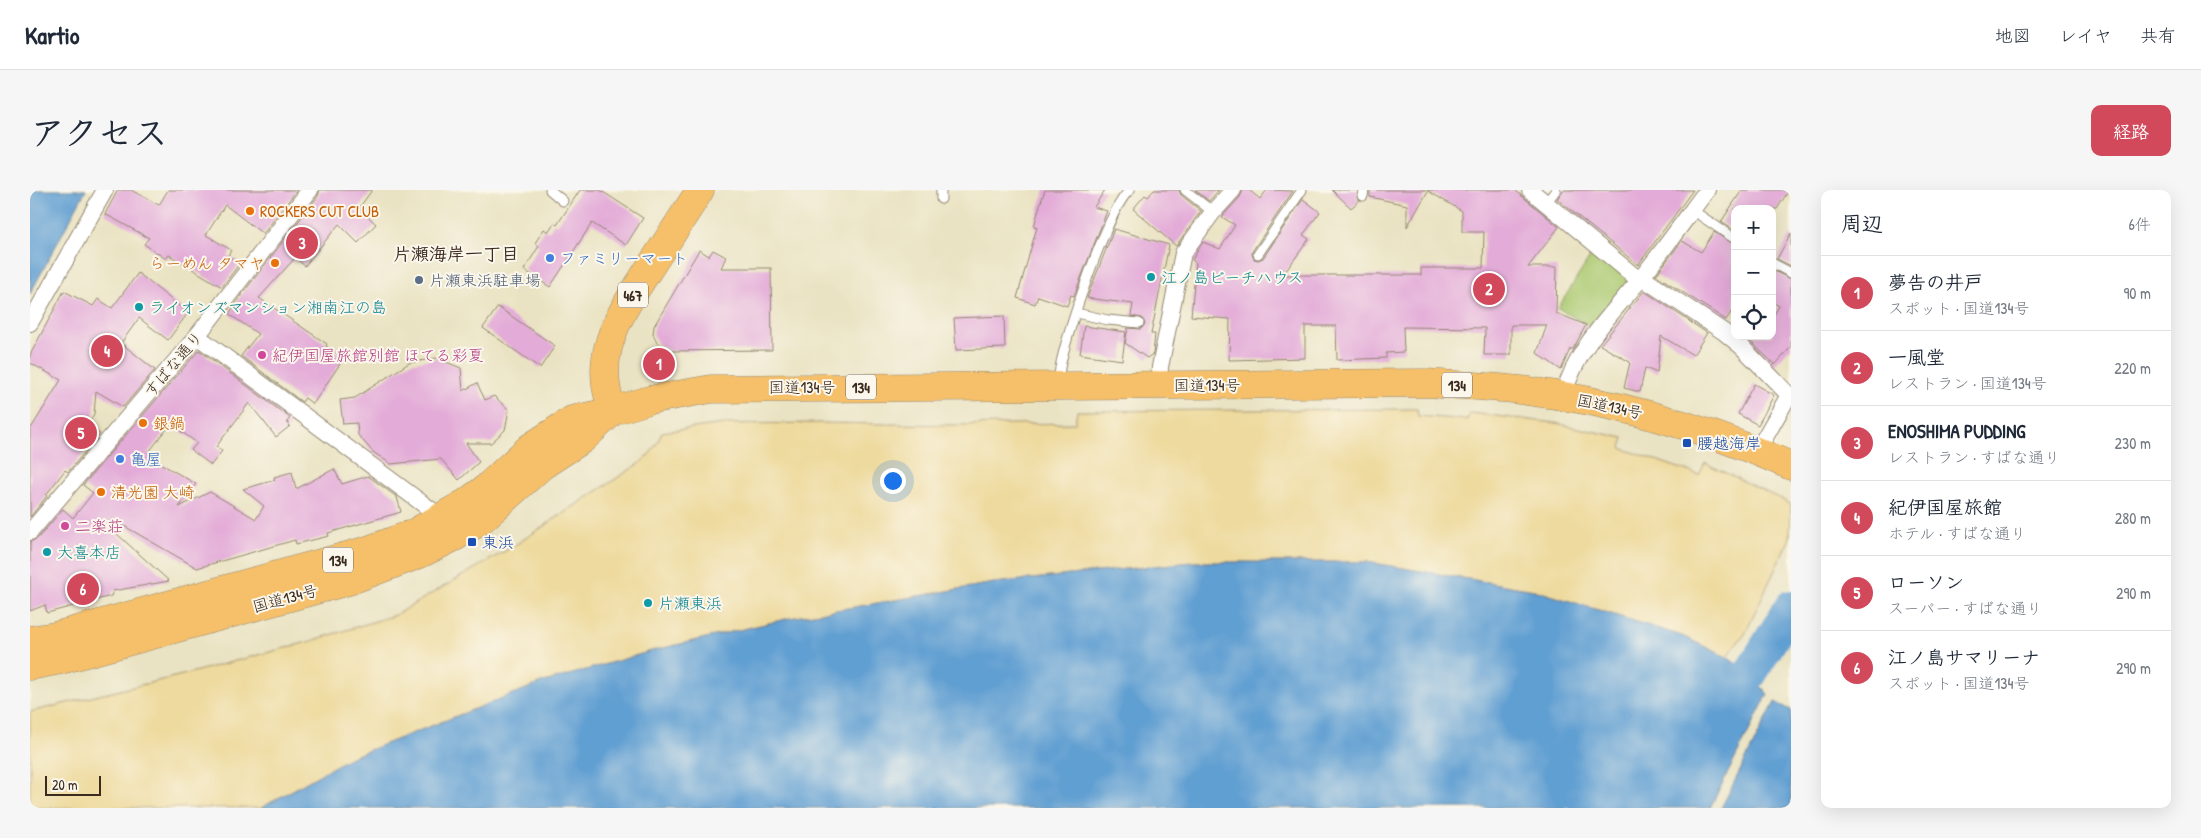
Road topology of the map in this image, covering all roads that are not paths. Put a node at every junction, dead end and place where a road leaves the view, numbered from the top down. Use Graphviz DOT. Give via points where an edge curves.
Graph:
graph roads {
  1 [pos="105,190"];
  2 [pos="310,190"];
  3 [pos="550,190"];
  4 [pos="700,190"];
  5 [pos="1129,190"];
  6 [pos="1185,190"];
  7 [pos="1233,190"];
  8 [pos="1302,190"];
  9 [pos="1530,190"];
  10 [pos="1556,190"];
  11 [pos="1707,190"];
  12 [pos="563,201"];
  13 [pos="1546,203"];
  14 [pos="1692,210"];
  15 [pos="1213,212"];
  16 [pos="1731,236"];
  17 [pos="1258,254"];
  18 [pos="1776,266"];
  19 [pos="1791,273"];
  20 [pos="1640,279"];
  21 [pos="1076,313"];
  22 [pos="1139,322"];
  23 [pos="30,323"];
  24 [pos="196,336"];
  25 [pos="1159,385"];
  26 [pos="1059,386"];
  27 [pos="1790,394"];
  28 [pos="1564,396"];
  29 [pos="613,411"];
  30 [pos="1760,452"];
  31 [pos="1791,466"];
  32 [pos="442,518"];
  33 [pos="30,532"];
  34 [pos="30,640"];
  35 [pos="30,666"];
  1 -- 23 [label="street"];
  2 -- 24 [label="street, すばな通り"];
  3 -- 12 [label="lane"];
  4 -- 29 [label="highway, 467" via="613,329 606,354 605,378"];
  5 -- 21 [label="lane" via="1106,226"];
  6 -- 15 [label="lane"];
  7 -- 15 [label="street"];
  8 -- 17 [label="lane"];
  9 -- 13 [label="street"];
  10 -- 13 [label="lane"];
  11 -- 14 [label="street"];
  13 -- 20 [label="street"];
  14 -- 16 [label="lane"];
  14 -- 20 [label="street"];
  15 -- 25 [label="street" via="1183,253"];
  18 -- 19 [label="lane"];
  20 -- 27 [label="street" via="1724,332"];
  20 -- 28 [label="street" via="1586,343"];
  21 -- 22 [label="lane"];
  21 -- 26 [label="lane" via="1060,368"];
  24 -- 32 [label="street"];
  24 -- 33 [label="street, すばな通り"];
  25 -- 26 [label="highway, 国道134号 / 134"];
  25 -- 28 [label="highway, 国道134号 / 134" via="1424,383 1519,389"];
  26 -- 29 [label="highway, 国道134号 / 134" via="711,389 649,400"];
  27 -- 30 [label="street"];
  28 -- 30 [label="highway, 国道134号 / 134" via="1658,416"];
  29 -- 32 [label="highway, 国道134号 / 134" via="572,420 539,440 486,488"];
  29 -- 35 [label="highway, 国道134号 / 134" via="583,439 543,465 480,521 418,555 348,581"];
  30 -- 31 [label="highway, 国道134号 / 134"];
  32 -- 34 [label="highway, 国道134号 / 134" via="412,534 342,558 56,636"];
}
